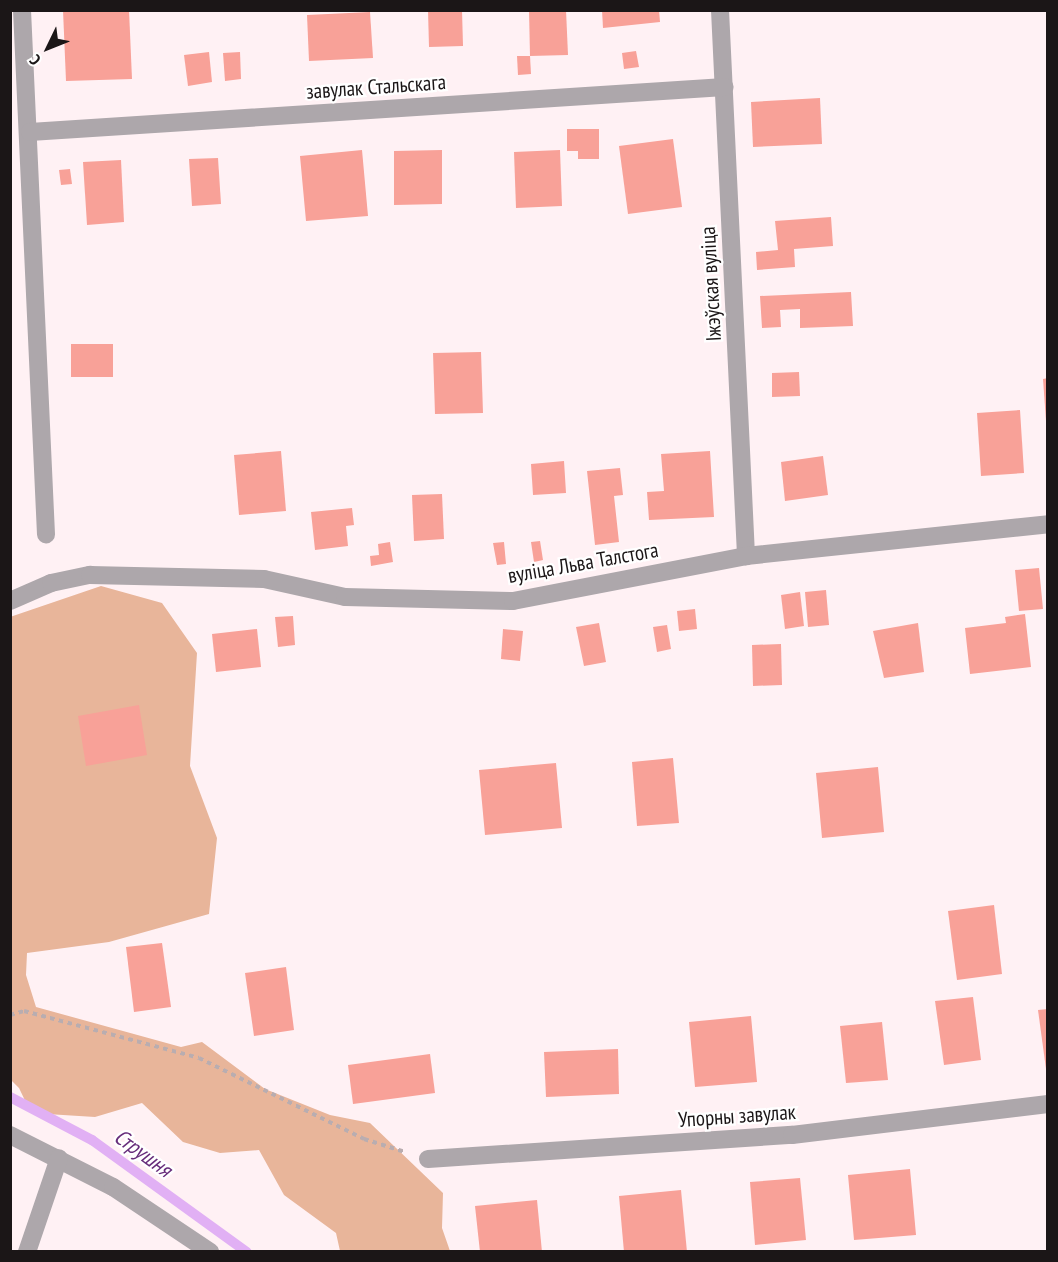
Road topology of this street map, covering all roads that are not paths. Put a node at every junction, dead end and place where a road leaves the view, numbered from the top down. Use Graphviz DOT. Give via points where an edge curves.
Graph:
graph roads {
  1 [pos="22,10"];
  2 [pos="720,10"];
  3 [pos="725,87"];
  4 [pos="30,132"];
  5 [pos="1047,524"];
  6 [pos="46,534"];
  7 [pos="746,556"];
  8 [pos="10,601"];
  9 [pos="1047,1104"];
  10 [pos="10,1135"];
  11 [pos="59,1158"];
  12 [pos="428,1159"];
  13 [pos="27,1251"];
  14 [pos="210,1251"];
  1 -- 4 [label="street"];
  2 -- 3 [label="street, Іжэўская вуліца"];
  3 -- 4 [label="street, завулак Стальскага"];
  3 -- 7 [label="street, Іжэўская вуліца"];
  4 -- 6 [label="street"];
  5 -- 7 [label="street, вуліца Льва Талстога"];
  7 -- 8 [label="street, вуліца Льва Талстога" via="513,601 345,597 264,579 90,575 51,583"];
  9 -- 12 [label="street, Упорны завулак" via="792,1135"];
  10 -- 11 [label="street"];
  11 -- 13 [label="street"];
  11 -- 14 [label="street"];
}
